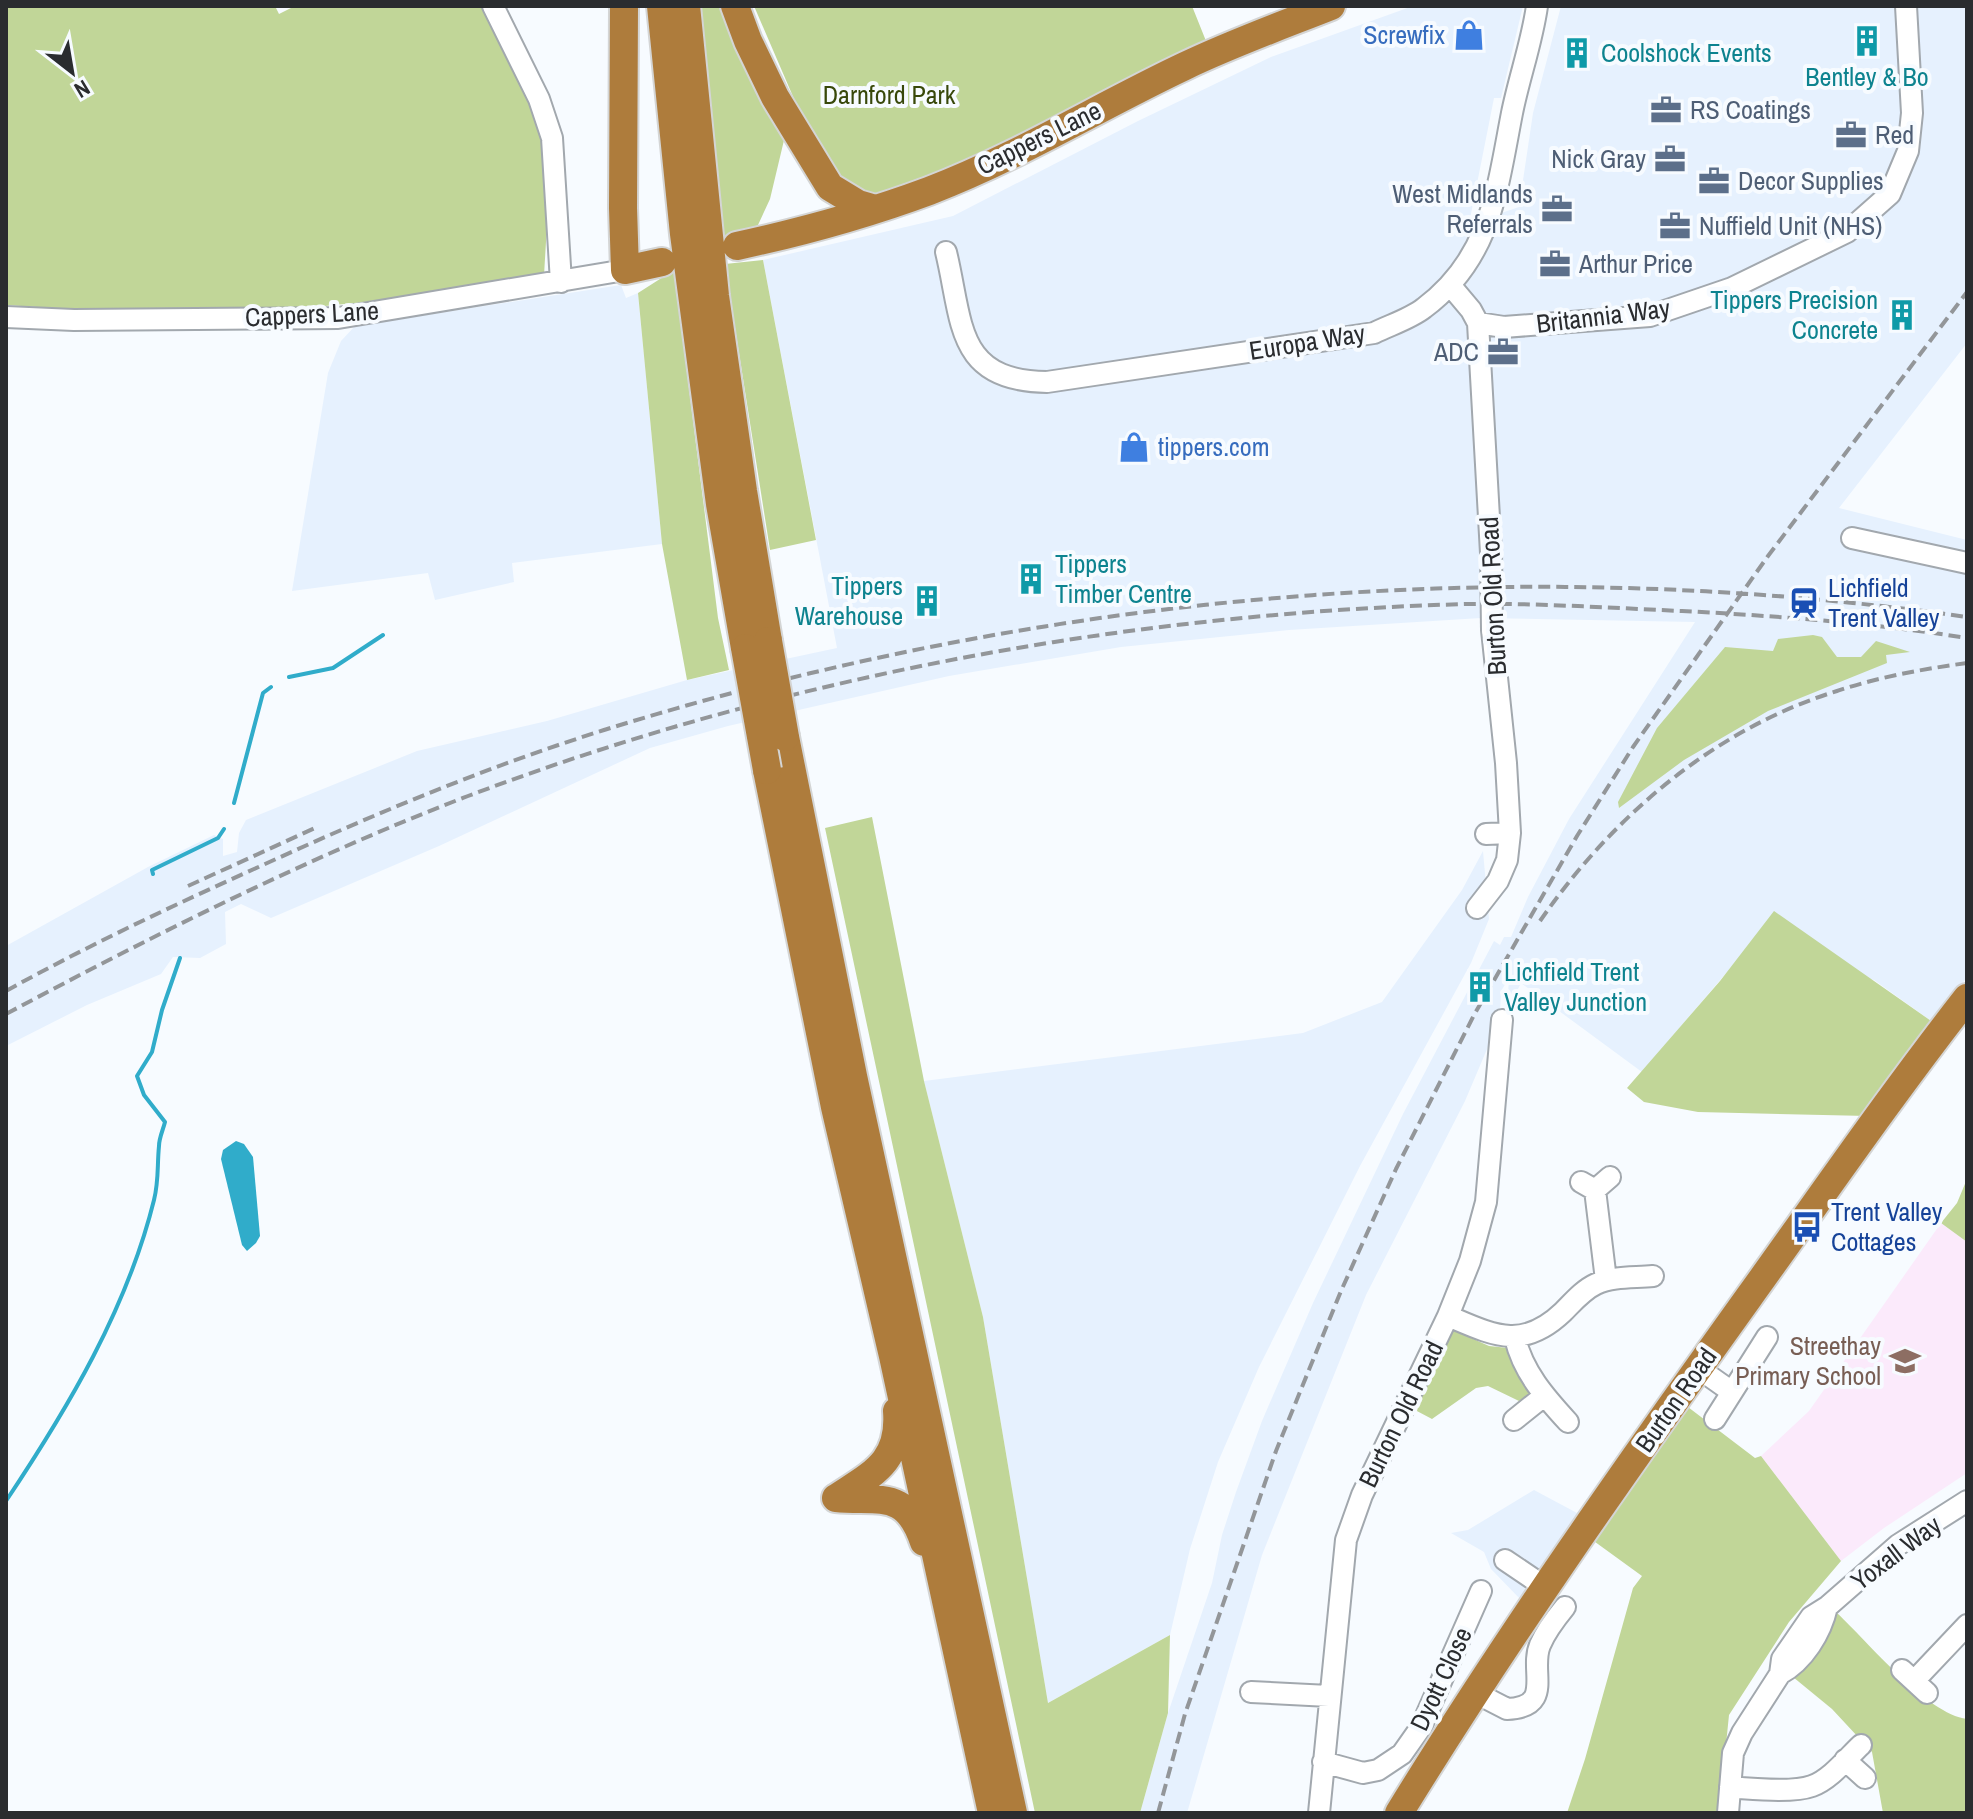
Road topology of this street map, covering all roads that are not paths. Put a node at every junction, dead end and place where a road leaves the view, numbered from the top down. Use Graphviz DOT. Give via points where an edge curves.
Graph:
graph roads {
  1 [pos="493,6"];
  2 [pos="624,6"];
  3 [pos="661,6"];
  4 [pos="686,6"];
  5 [pos="735,6"];
  6 [pos="1331,6"];
  7 [pos="1906,6"];
  8 [pos="1536,7"];
  9 [pos="830,187"];
  10 [pos="875,209"];
  11 [pos="820,224"];
  12 [pos="737,246"];
  13 [pos="946,252"];
  14 [pos="662,262"];
  15 [pos="625,270"];
  16 [pos="561,282"];
  17 [pos="1450,285"];
  18 [pos="6,317"];
  19 [pos="1478,323"];
  20 [pos="1852,538"];
  21 [pos="1967,563"];
  22 [pos="757,644"];
  23 [pos="1510,833"];
  24 [pos="1486,834"];
  25 [pos="1477,908"];
  26 [pos="1967,998"];
  27 [pos="1502,1020"];
  28 [pos="1595,1183"];
  29 [pos="1653,1276"];
  30 [pos="1606,1280"];
  31 [pos="1448,1316"];
  32 [pos="1515,1338"];
  33 [pos="1760,1340"];
  34 [pos="893,1356"];
  35 [pos="1698,1368"];
  36 [pos="1732,1392"];
  37 [pos="1544,1396"];
  38 [pos="1715,1419"];
  39 [pos="1514,1420"];
  40 [pos="1568,1422"];
  41 [pos="1967,1501"];
  42 [pos="1505,1560"];
  43 [pos="1481,1591"];
  44 [pos="1558,1611"];
  45 [pos="1967,1625"];
  46 [pos="952,1629"];
  47 [pos="1915,1681"];
  48 [pos="1474,1692"];
  49 [pos="1329,1696"];
  50 [pos="1259,1697"];
  51 [pos="1861,1745"];
  52 [pos="1845,1760"];
  53 [pos="1323,1762"];
  54 [pos="1865,1778"];
  55 [pos="1730,1787"];
  56 [pos="992,1813"];
  57 [pos="1013,1813"];
  58 [pos="1319,1813"];
  59 [pos="1399,1813"];
  60 [pos="1728,1813"];
  1 -- 16 [label="street" via="539,99 552,138"];
  2 -- 15 [label="highway"];
  3 -- 22 [label="highway" via="685,248 720,504"];
  4 -- 22 [label="highway"];
  5 -- 9 [label="highway" via="775,97"];
  6 -- 10 [label="highway, Cappers Lane" via="1187,65 931,190"];
  7 -- 19 [label="street, Britannia Way" via="1912,113 1908,151 1890,194 1847,232 1732,288 1650,316 1504,327"];
  8 -- 17 [label="street, Europa Way" via="1494,204 1472,257"];
  9 -- 10 [label="highway"];
  9 -- 11 [label="highway"];
  10 -- 11 [label="highway, Cappers Lane"];
  11 -- 12 [label="highway, Cappers Lane"];
  13 -- 17 [label="street, Europa Way" via="966,343 988,367 1026,382 1374,333 1422,310"];
  14 -- 15 [label="highway, Cappers Lane"];
  15 -- 16 [label="street, Cappers Lane"];
  16 -- 18 [label="street, Cappers Lane" via="338,318"];
  17 -- 19 [label="street"];
  19 -- 23 [label="street, Burton Old Road, bridge" via="1492,630"];
  20 -- 21 [label="street"];
  22 -- 34 [label="highway, bridge" via="767,770 835,1107"];
  22 -- 57 [label="highway, bridge" via="785,737"];
  23 -- 24 [label="street"];
  23 -- 25 [label="street, Burton Old Road" via="1498,881"];
  26 -- 35 [label="highway, Burton Road"];
  27 -- 31 [label="street, Burton Old Road" via="1486,1202"];
  28 -- 30 [label="street"];
  29 -- 30 [label="street"];
  30 -- 32 [label="street" via="1584,1291 1549,1326"];
  31 -- 32 [label="street"];
  31 -- 49 [label="street, Burton Old Road" via="1362,1495 1346,1540"];
  32 -- 37 [label="street" via="1519,1356"];
  33 -- 36 [label="street"];
  34 -- 46 [label="highway"];
  34 -- 46 [label="highway" via="898,1418 893,1449 872,1475 836,1498 897,1502 911,1514"];
  35 -- 36 [label="street"];
  35 -- 44 [label="highway, Burton Road"];
  36 -- 38 [label="street"];
  37 -- 39 [label="street"];
  37 -- 40 [label="street"];
  41 -- 55 [label="street, Yoxall Way" via="1898,1545 1811,1617 1742,1733 1733,1753"];
  42 -- 44 [label="street"];
  43 -- 53 [label="street, Dyott Close" via="1480,1615 1402,1754 1363,1773"];
  44 -- 48 [label="highway, Burton Road"];
  44 -- 48 [label="street" via="1539,1647 1539,1684 1527,1705 1507,1709"];
  45 -- 47 [label="street"];
  46 -- 56 [label="highway"];
  48 -- 59 [label="highway, Burton Road"];
  49 -- 50 [label="street"];
  49 -- 53 [label="street, Burton Old Road"];
  51 -- 52 [label="street"];
  52 -- 54 [label="street"];
  52 -- 55 [label="street" via="1812,1787"];
  53 -- 58 [label="street, Burton Old Road"];
  55 -- 60 [label="street, Yoxall Way"];
}
